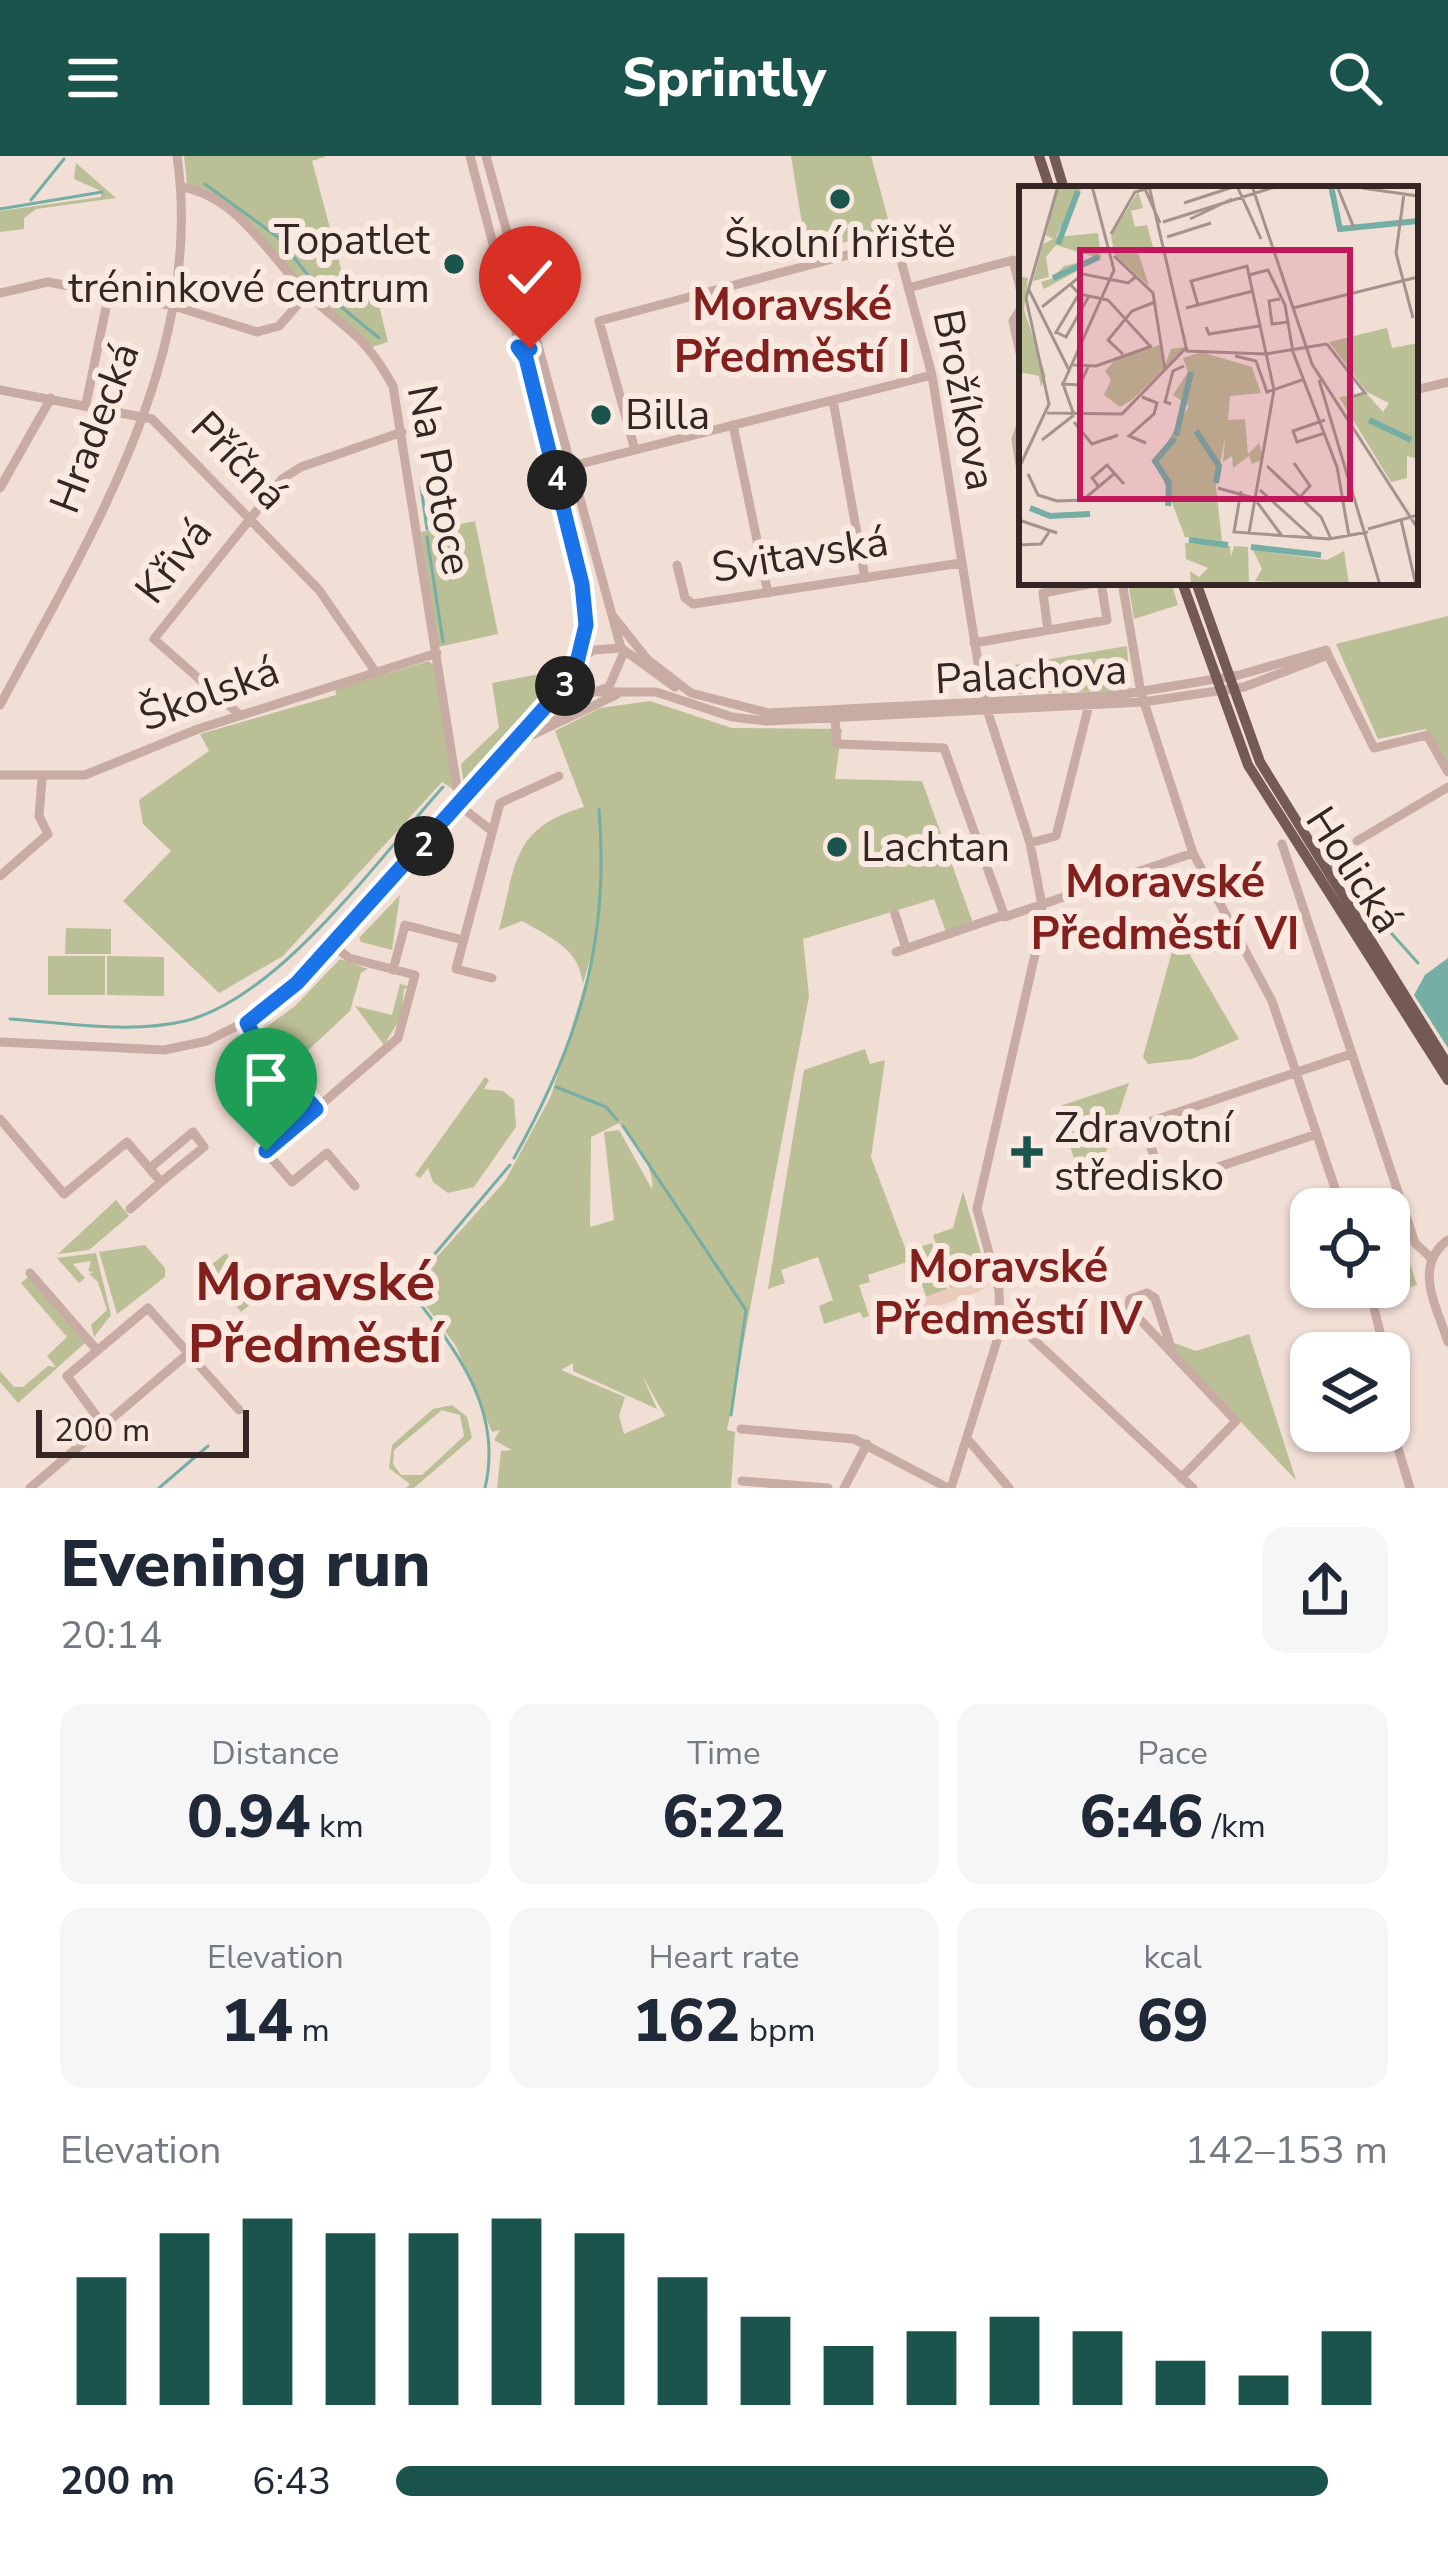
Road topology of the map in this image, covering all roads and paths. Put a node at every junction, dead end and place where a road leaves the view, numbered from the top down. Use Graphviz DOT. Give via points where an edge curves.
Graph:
graph roads {
  1 [pos="177,156"];
  2 [pos="470,156"];
  3 [pos="487,156"];
  4 [pos="1039,156"];
  5 [pos="1054,156"];
  6 [pos="1049,186"];
  7 [pos="1063,186"];
  8 [pos="182,188"];
  9 [pos="1019,285"];
  10 [pos="908,288"];
  11 [pos="0,293"];
  12 [pos="109,293"];
  13 [pos="307,294"];
  14 [pos="174,306"];
  15 [pos="1019,312"];
  16 [pos="533,322"];
  17 [pos="513,329"];
  18 [pos="538,342"];
  19 [pos="518,347"];
  20 [pos="1019,348"];
  21 [pos="1425,374"];
  22 [pos="932,375"];
  23 [pos="1448,382"];
  24 [pos="1420,389"];
  25 [pos="0,390"];
  26 [pos="51,398"];
  27 [pos="833,400"];
  28 [pos="86,404"];
  29 [pos="141,415"];
  30 [pos="733,425"];
  31 [pos="402,432"];
  32 [pos="635,450"];
  33 [pos="568,467"];
  34 [pos="0,488"];
  35 [pos="250,519"];
  36 [pos="961,563"];
  37 [pos="677,565"];
  38 [pos="865,578"];
  39 [pos="1084,585"];
  40 [pos="1101,585"];
  41 [pos="1123,585"];
  42 [pos="1182,585"];
  43 [pos="1197,585"];
  44 [pos="768,593"];
  45 [pos="613,616"];
  46 [pos="1048,630"];
  47 [pos="974,643"];
  48 [pos="622,650"];
  49 [pos="437,653"];
  50 [pos="576,670"];
  51 [pos="375,671"];
  52 [pos="1222,683"];
  53 [pos="629,691"];
  54 [pos="599,692"];
  55 [pos="692,693"];
  56 [pos="586,695"];
  57 [pos="1142,697"];
  58 [pos="0,705"];
  59 [pos="1089,705"];
  60 [pos="985,706"];
  61 [pos="240,715"];
  62 [pos="835,715"];
  63 [pos="519,743"];
  64 [pos="1448,772"];
  65 [pos="0,775"];
  66 [pos="560,776"];
  67 [pos="42,778"];
  68 [pos="1448,787"];
  69 [pos="460,806"];
  70 [pos="492,831"];
  71 [pos="1357,841"];
  72 [pos="1030,843"];
  73 [pos="1282,844"];
  74 [pos="1193,853"];
  75 [pos="0,876"];
  76 [pos="1042,904"];
  77 [pos="895,914"];
  78 [pos="1004,915"];
  79 [pos="463,940"];
  80 [pos="333,945"];
  81 [pos="393,970"];
  82 [pos="492,978"];
  83 [pos="247,1023"];
  84 [pos="0,1042"];
  85 [pos="1351,1054"];
  86 [pos="1448,1065"];
  87 [pos="1297,1072"];
  88 [pos="1448,1080"];
  89 [pos="316,1109"];
  90 [pos="0,1119"];
  91 [pos="1317,1134"];
  92 [pos="149,1168"];
  93 [pos="161,1182"];
  94 [pos="356,1186"];
  95 [pos="1335,1188"];
  96 [pos="130,1208"];
  97 [pos="1448,1240"];
  98 [pos="1430,1257"];
  99 [pos="30,1273"];
  100 [pos="1003,1311"];
  101 [pos="1448,1342"];
  102 [pos="96,1349"];
  103 [pos="190,1352"];
  104 [pos="1173,1354"];
  105 [pos="239,1410"];
  106 [pos="104,1425"];
  107 [pos="741,1429"];
  108 [pos="969,1442"];
  109 [pos="867,1444"];
  110 [pos="1399,1452"];
  111 [pos="1181,1478"];
  112 [pos="742,1481"];
  113 [pos="30,1488"];
  114 [pos="828,1488"];
  115 [pos="844,1488"];
  116 [pos="949,1488"];
  117 [pos="1009,1488"];
  118 [pos="1192,1488"];
  119 [pos="1410,1488"];
  1 -- 8 [label="street, Hradecká"];
  2 -- 17 [label="street"];
  3 -- 16 [label="street"];
  4 -- 6 [label="main road"];
  5 -- 7 [label="main road"];
  8 -- 13 [label="street, Na Potoce" via="242,221"];
  8 -- 14 [label="street, Hradecká"];
  9 -- 10 [label="street" via="1012,260"];
  10 -- 22 [label="street, Brožíkova"];
  10 -- 32 [label="street, Brožíkova" via="896,242 599,321"];
  11 -- 12 [label="street" via="37,281"];
  12 -- 14 [label="street"];
  12 -- 28 [label="street"];
  13 -- 14 [label="street" via="279,326 257,332"];
  13 -- 31 [label="street, Na Potoce" via="373,350 393,386"];
  14 -- 29 [label="street, Hradecká"];
  15 -- 20 [label="street"];
  16 -- 17 [label="street" via="521,319"];
  16 -- 18 [label="street"];
  17 -- 19 [label="street"];
  18 -- 19 [label="street"];
  18 -- 33 [label="street"];
  19 -- 50 [label="street" via="582,584 586,625"];
  21 -- 24 [label="street"];
  22 -- 27 [label="street"];
  22 -- 36 [label="street, Brožíkova"];
  23 -- 24 [label="street"];
  25 -- 26 [label="street, Příčná"];
  26 -- 28 [label="street, Příčná"];
  26 -- 34 [label="street"];
  27 -- 30 [label="street"];
  27 -- 38 [label="street"];
  28 -- 29 [label="street, Příčná"];
  29 -- 35 [label="street, Příčná"];
  29 -- 58 [label="street, Hradecká" via="107,506"];
  30 -- 32 [label="street"];
  30 -- 44 [label="street"];
  31 -- 35 [label="street, Křivá" via="301,466"];
  31 -- 49 [label="street, Na Potoce"];
  32 -- 33 [label="street"];
  33 -- 45 [label="street"];
  35 -- 51 [label="street, Příčná" via="331,604"];
  35 -- 61 [label="street, Křivá" via="154,639"];
  36 -- 38 [label="street, Svitavská"];
  36 -- 47 [label="street, Brožíkova"];
  37 -- 44 [label="street, Svitavská" via="690,604"];
  38 -- 44 [label="street, Svitavská"];
  39 -- 46 [label="street" via="1042,593"];
  40 -- 46 [label="street" via="1107,620"];
  41 -- 57 [label="street"];
  42 -- 52 [label="main road"];
  43 -- 52 [label="main road"];
  45 -- 48 [label="street"];
  45 -- 55 [label="street, Palachova" via="647,659"];
  46 -- 47 [label="street"];
  47 -- 60 [label="street, Brožíkova"];
  48 -- 50 [label="street" via="593,650"];
  48 -- 54 [label="street" via="615,681"];
  48 -- 55 [label="street"];
  49 -- 51 [label="street, Školská"];
  49 -- 69 [label="street, Na Potoce"];
  50 -- 56 [label="street" via="575,691"];
  50 -- 63 [label="street"];
  51 -- 61 [label="street, Školská"];
  52 -- 57 [label="street, Palachova"];
  52 -- 64 [label="street, Palachova" via="1328,656 1374,748 1427,735"];
  52 -- 86 [label="main road, Holická" via="1295,824"];
  52 -- 88 [label="main road, Holická" via="1249,765"];
  53 -- 54 [label="street, Palachova"];
  53 -- 62 [label="street, Palachova" via="749,720"];
  53 -- 63 [label="street"];
  54 -- 56 [label="street, Palachova"];
  55 -- 62 [label="street, Palachova" via="751,711"];
  56 -- 63 [label="street"];
  57 -- 59 [label="street, Palachova"];
  57 -- 60 [label="street, Palachova"];
  57 -- 74 [label="street"];
  59 -- 60 [label="street, Palachova"];
  59 -- 72 [label="street" via="1056,836"];
  60 -- 62 [label="street, Palachova"];
  60 -- 72 [label="street, Brožíkova"];
  61 -- 67 [label="street, Školská" via="99,772"];
  62 -- 78 [label="street, Palachova" via="837,744 944,748"];
  63 -- 69 [label="street"];
  65 -- 67 [label="street, Školská"];
  66 -- 70 [label="street" via="500,802"];
  67 -- 75 [label="street" via="39,816 48,835"];
  68 -- 71 [label="street"];
  69 -- 70 [label="street"];
  69 -- 80 [label="street"];
  70 -- 79 [label="street"];
  72 -- 76 [label="street, Brožíkova"];
  73 -- 85 [label="street"];
  74 -- 76 [label="street"];
  74 -- 87 [label="street" via="1272,1001"];
  76 -- 78 [label="street"];
  76 -- 100 [label="street, Brožíkova" via="977,1209"];
  77 -- 78 [label="street" via="901,950"];
  79 -- 81 [label="street" via="405,925"];
  79 -- 82 [label="street" via="456,969"];
  80 -- 81 [label="street"];
  80 -- 83 [label="street"];
  81 -- 89 [label="street" via="415,976 398,1038"];
  83 -- 84 [label="street" via="164,1051"];
  83 -- 89 [label="street"];
  85 -- 87 [label="street"];
  85 -- 98 [label="street" via="1415,1243"];
  87 -- 91 [label="street"];
  87 -- 91 [label="street" via="1143,1124 1164,1185"];
  89 -- 94 [label="street" via="266,1151 292,1182 327,1153"];
  90 -- 92 [label="street" via="64,1194 127,1142"];
  91 -- 95 [label="street"];
  92 -- 93 [label="street"];
  92 -- 93 [label="street" via="193,1132 204,1147"];
  93 -- 96 [label="street"];
  97 -- 98 [label="street"];
  98 -- 101 [label="street" via="1428,1279"];
  99 -- 102 [label="street"];
  100 -- 108 [label="street"];
  100 -- 111 [label="street"];
  102 -- 103 [label="street" via="148,1308"];
  102 -- 106 [label="street" via="67,1379"];
  103 -- 105 [label="street"];
  103 -- 106 [label="street"];
  104 -- 104 [label="street" via="1155,1298 1130,1299 1129,1308"];
  104 -- 111 [label="street" via="1236,1420"];
  106 -- 113 [label="street"];
  107 -- 109 [label="street"];
  108 -- 116 [label="street"];
  108 -- 117 [label="street"];
  109 -- 115 [label="street"];
  109 -- 116 [label="street"];
  110 -- 119 [label="street"];
  111 -- 118 [label="street"];
  112 -- 114 [label="street"];
}
